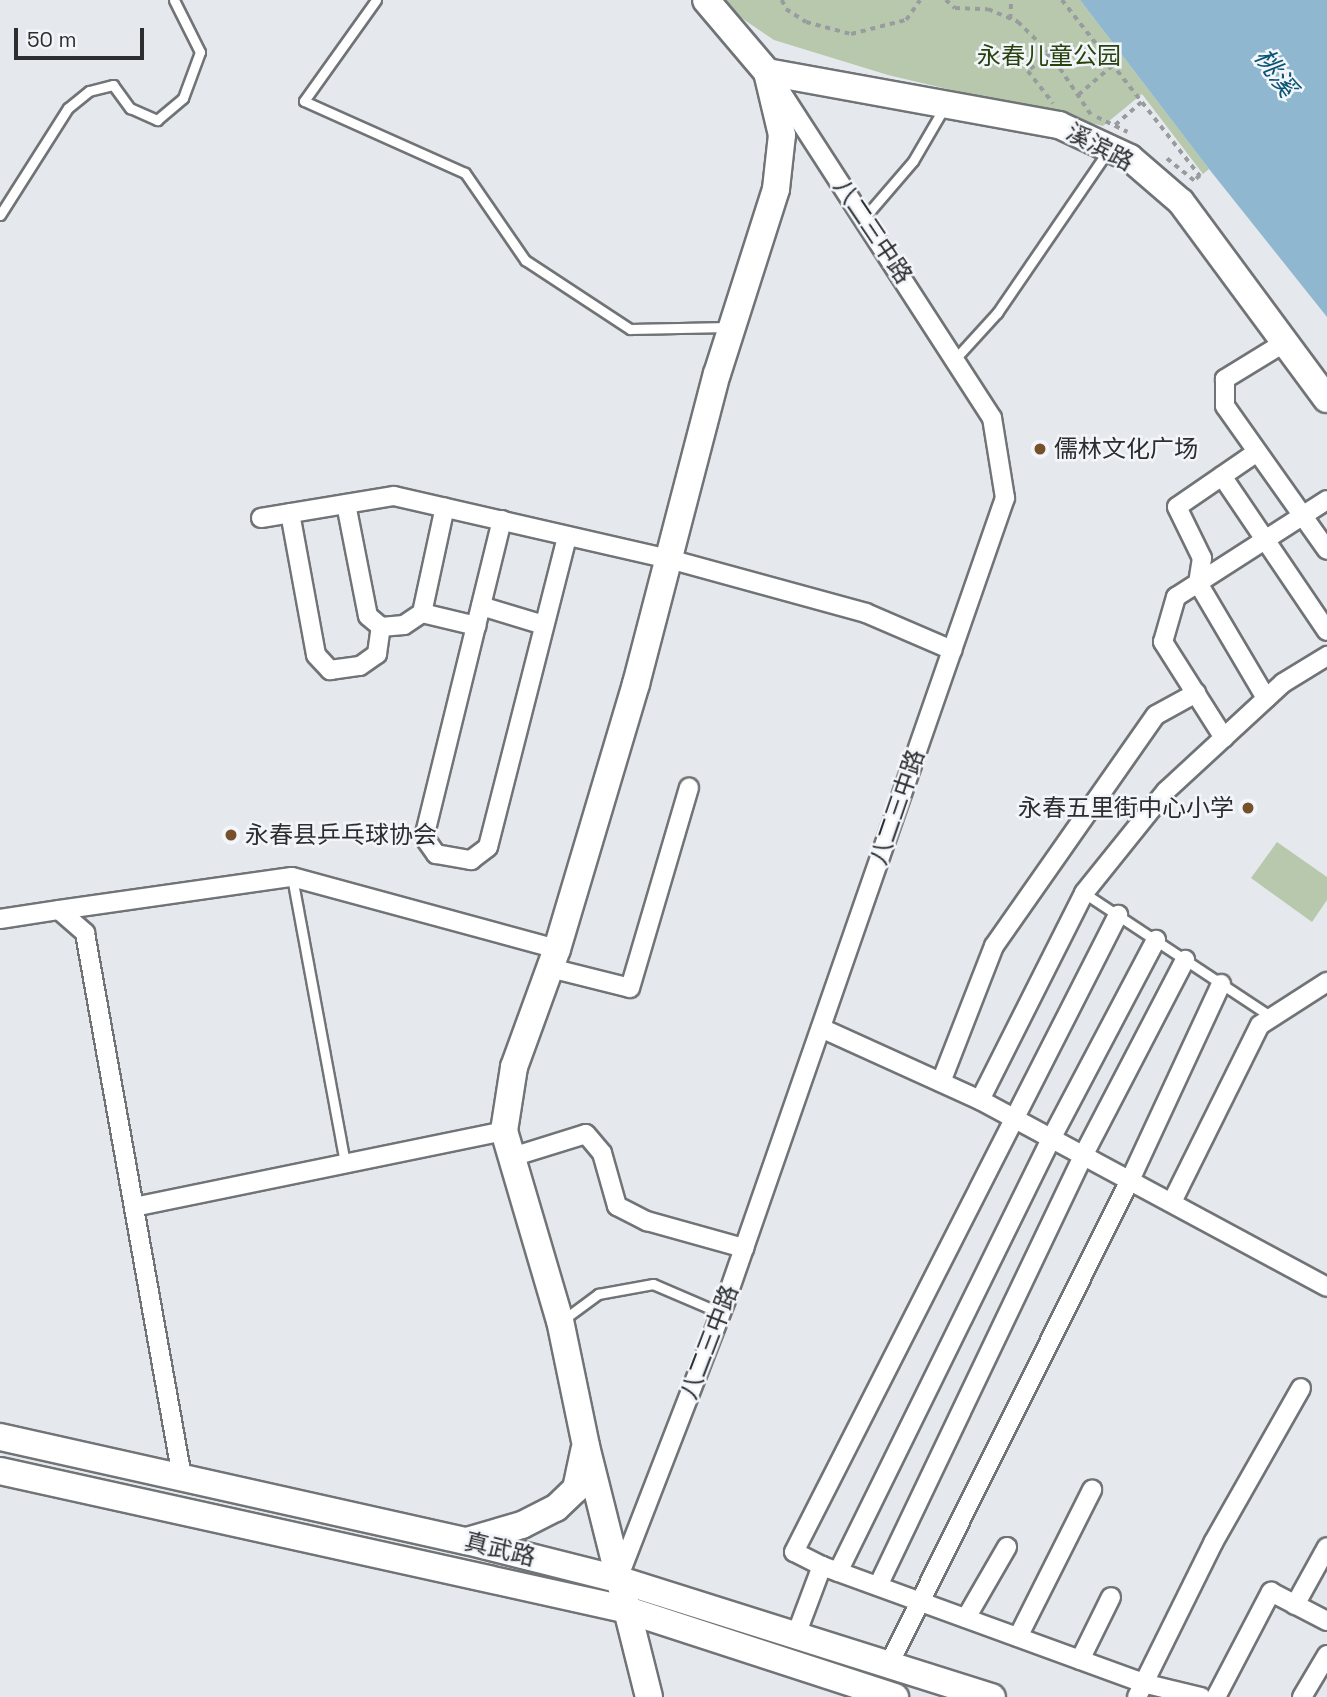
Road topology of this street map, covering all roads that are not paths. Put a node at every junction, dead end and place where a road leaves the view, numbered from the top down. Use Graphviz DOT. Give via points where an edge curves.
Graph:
graph roads {
  1 [pos="174,0"];
  2 [pos="376,0"];
  3 [pos="706,0"];
  4 [pos="767,72"];
  5 [pos="947,103"];
  6 [pos="1101,132"];
  7 [pos="0,215"];
  8 [pos="864,218"];
  9 [pos="732,327"];
  10 [pos="1287,341"];
  11 [pos="956,358"];
  12 [pos="1327,399"];
  13 [pos="1257,452"];
  14 [pos="1222,476"];
  15 [pos="1327,500"];
  16 [pos="346,504"];
  17 [pos="444,507"];
  18 [pos="290,513"];
  19 [pos="1304,515"];
  20 [pos="261,518"];
  21 [pos="502,520"];
  22 [pos="567,536"];
  23 [pos="1268,538"];
  24 [pos="1327,550"];
  25 [pos="668,559"];
  26 [pos="1198,583"];
  27 [pos="481,606"];
  28 [pos="422,613"];
  29 [pos="544,625"];
  30 [pos="476,626"];
  31 [pos="381,627"];
  32 [pos="1327,631"];
  33 [pos="953,650"];
  34 [pos="1327,656"];
  35 [pos="1196,693"];
  36 [pos="1266,698"];
  37 [pos="1224,738"];
  38 [pos="689,788"];
  39 [pos="292,877"];
  40 [pos="1084,893"];
  41 [pos="58,910"];
  42 [pos="1118,915"];
  43 [pos="0,919"];
  44 [pos="1156,940"];
  45 [pos="554,958"];
  46 [pos="1185,960"];
  47 [pos="1327,982"];
  48 [pos="1221,984"];
  49 [pos="1271,1017"];
  50 [pos="821,1028"];
  51 [pos="941,1082"];
  52 [pos="980,1100"];
  53 [pos="1012,1116"];
  54 [pos="504,1131"];
  55 [pos="1052,1137"];
  56 [pos="1084,1154"];
  57 [pos="512,1157"];
  58 [pos="345,1163"];
  59 [pos="1131,1178"];
  60 [pos="1173,1200"];
  61 [pos="134,1207"];
  62 [pos="744,1248"];
  63 [pos="1327,1287"];
  64 [pos="721,1313"];
  65 [pos="560,1321"];
  66 [pos="1301,1388"];
  67 [pos="0,1437"];
  68 [pos="586,1446"];
  69 [pos="0,1471"];
  70 [pos="182,1477"];
  71 [pos="1093,1490"];
  72 [pos="467,1541"];
  73 [pos="1007,1547"];
  74 [pos="1327,1547"];
  75 [pos="830,1569"];
  76 [pos="617,1579"];
  77 [pos="878,1586"];
  78 [pos="1111,1597"];
  79 [pos="921,1601"];
  80 [pos="1295,1605"];
  81 [pos="624,1609"];
  82 [pos="966,1618"];
  83 [pos="1327,1621"];
  84 [pos="796,1635"];
  85 [pos="1018,1637"];
  86 [pos="1327,1655"];
  87 [pos="1080,1660"];
  88 [pos="886,1685"];
  89 [pos="1140,1690"];
  90 [pos="649,1697"];
  91 [pos="992,1697"];
  92 [pos="1201,1697"];
  93 [pos="1216,1697"];
  94 [pos="1302,1697"];
  1 -- 7 [label="lane" via="200,52 183,97 157,120 130,108 113,85 89,91 68,108"];
  2 -- 9 [label="lane" via="304,101 465,173 525,260 630,329"];
  3 -- 4 [label="main road, 八二三中路"];
  4 -- 5 [label="main road, 溪滨路"];
  4 -- 8 [label="street, 八二三中路"];
  4 -- 9 [label="main road, 八二三中路" via="782,135 776,189"];
  5 -- 6 [label="main road, 溪滨路"];
  5 -- 8 [label="lane" via="913,161"];
  6 -- 10 [label="main road, 溪滨路" via="1181,202"];
  6 -- 11 [label="lane" via="997,313"];
  8 -- 11 [label="street, 八二三中路"];
  9 -- 25 [label="main road, 八二三中路"];
  10 -- 12 [label="main road, 溪滨路"];
  10 -- 13 [label="street" via="1225,379 1225,407"];
  11 -- 33 [label="street, 八二三中路" via="992,418 1005,498"];
  13 -- 14 [label="street"];
  13 -- 19 [label="street"];
  14 -- 23 [label="street"];
  14 -- 26 [label="street" via="1177,507 1202,558"];
  15 -- 19 [label="street"];
  16 -- 17 [label="street" via="394,496"];
  16 -- 18 [label="street"];
  16 -- 31 [label="street" via="368,616"];
  17 -- 21 [label="street"];
  17 -- 28 [label="street"];
  18 -- 20 [label="street"];
  18 -- 31 [label="street" via="316,655 330,670 360,666 377,653"];
  19 -- 23 [label="street"];
  19 -- 24 [label="street"];
  21 -- 22 [label="street"];
  21 -- 27 [label="street"];
  22 -- 25 [label="street"];
  22 -- 29 [label="street"];
  23 -- 26 [label="street"];
  23 -- 32 [label="street"];
  25 -- 33 [label="street" via="866,613"];
  25 -- 45 [label="main road, 八二三中路"];
  26 -- 35 [label="street" via="1176,597 1163,642"];
  26 -- 36 [label="street"];
  27 -- 29 [label="street"];
  27 -- 30 [label="street"];
  28 -- 30 [label="street"];
  28 -- 31 [label="street" via="404,625"];
  29 -- 30 [label="street" via="488,847 471,860 436,854 424,837"];
  33 -- 50 [label="street, 八二三中路"];
  34 -- 36 [label="street"];
  35 -- 37 [label="street"];
  35 -- 51 [label="street" via="1156,715 994,946"];
  36 -- 37 [label="street"];
  37 -- 40 [label="street" via="1166,791"];
  38 -- 45 [label="street" via="630,988"];
  39 -- 41 [label="street"];
  39 -- 45 [label="street"];
  39 -- 58 [label="lane"];
  40 -- 42 [label="lane"];
  40 -- 52 [label="street"];
  41 -- 43 [label="street"];
  41 -- 61 [label="street" via="85,933"];
  42 -- 44 [label="lane"];
  42 -- 53 [label="street"];
  44 -- 46 [label="lane"];
  44 -- 55 [label="street"];
  45 -- 54 [label="main road, 八二三中路" via="514,1067"];
  46 -- 48 [label="lane"];
  46 -- 56 [label="street"];
  47 -- 49 [label="street"];
  48 -- 49 [label="lane"];
  48 -- 59 [label="street"];
  49 -- 60 [label="street" via="1260,1024"];
  50 -- 51 [label="street"];
  50 -- 62 [label="street, 八二三中路"];
  51 -- 52 [label="street"];
  52 -- 53 [label="street"];
  53 -- 55 [label="street"];
  53 -- 75 [label="street" via="794,1552"];
  54 -- 57 [label="main road, 八二三中路"];
  54 -- 58 [label="street"];
  55 -- 56 [label="street"];
  55 -- 75 [label="street"];
  56 -- 59 [label="street"];
  56 -- 77 [label="street"];
  57 -- 62 [label="street" via="586,1134 603,1153 618,1206 647,1221"];
  57 -- 65 [label="main road, 八二三中路"];
  58 -- 61 [label="street"];
  59 -- 60 [label="street"];
  59 -- 79 [label="street"];
  60 -- 63 [label="street"];
  61 -- 70 [label="street"];
  62 -- 64 [label="street, 八二三中路"];
  64 -- 65 [label="lane" via="653,1284 598,1294"];
  64 -- 76 [label="street, 八二三中路"];
  65 -- 68 [label="main road, 八二三中路"];
  66 -- 89 [label="street" via="1213,1544"];
  67 -- 70 [label="main road, 真武路"];
  68 -- 72 [label="main road" via="576,1489 556,1507 522,1525"];
  68 -- 76 [label="main road, 八二三中路"];
  69 -- 81 [label="main road, 真武路"];
  70 -- 72 [label="main road, 真武路"];
  71 -- 85 [label="street"];
  72 -- 76 [label="main road, 真武路"];
  73 -- 82 [label="street"];
  74 -- 80 [label="street"];
  75 -- 77 [label="street"];
  75 -- 84 [label="street"];
  76 -- 81 [label="main road, 八二三中路"];
  76 -- 84 [label="main road, 真武路"];
  77 -- 79 [label="street"];
  78 -- 87 [label="street"];
  79 -- 82 [label="street"];
  79 -- 88 [label="street"];
  80 -- 83 [label="street"];
  80 -- 93 [label="street" via="1270,1592"];
  81 -- 88 [label="main road, 真武路"];
  81 -- 90 [label="main road, 八二三中路"];
  82 -- 85 [label="street"];
  84 -- 88 [label="main road, 真武路"];
  85 -- 87 [label="street"];
  86 -- 94 [label="street"];
  87 -- 89 [label="street"];
  88 -- 91 [label="main road, 真武路"];
  89 -- 92 [label="street"];
}
